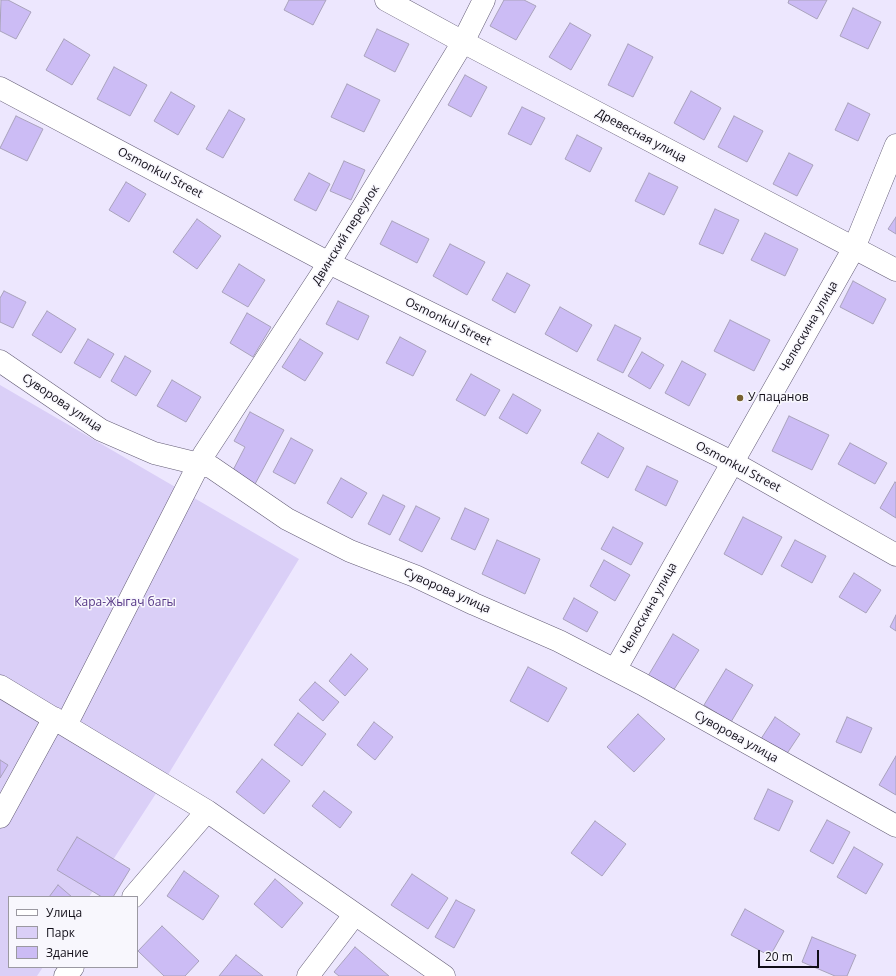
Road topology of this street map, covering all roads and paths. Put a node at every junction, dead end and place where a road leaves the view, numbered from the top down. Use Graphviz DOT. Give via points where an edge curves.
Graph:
graph roads {
  1 [pos="386,0"];
  2 [pos="484,0"];
  3 [pos="463,42"];
  4 [pos="0,88"];
  5 [pos="896,145"];
  6 [pos="854,248"];
  7 [pos="330,263"];
  8 [pos="896,270"];
  9 [pos="0,361"];
  10 [pos="732,462"];
  11 [pos="200,464"];
  12 [pos="896,555"];
  13 [pos="615,670"];
  14 [pos="0,686"];
  15 [pos="60,722"];
  16 [pos="207,811"];
  17 [pos="0,817"];
  18 [pos="896,826"];
  19 [pos="134,896"];
  20 [pos="355,914"];
  21 [pos="72,968"];
  22 [pos="65,976"];
  23 [pos="308,976"];
  24 [pos="444,976"];
  1 -- 3 [label="street, Древесная улица"];
  2 -- 3 [label="street, Двинский переулок"];
  3 -- 6 [label="street, Древесная улица"];
  3 -- 7 [label="street, Двинский переулок"];
  4 -- 7 [label="street, Osmonkul Street"];
  5 -- 6 [label="street, Челюскина улица"];
  6 -- 8 [label="street, Древесная улица"];
  6 -- 10 [label="street, Челюскина улица"];
  7 -- 10 [label="street, Osmonkul Street"];
  7 -- 11 [label="street, Двинский переулок" via="204,454"];
  9 -- 11 [label="street, Суворова улица" via="101,430 154,452"];
  10 -- 12 [label="street, Osmonkul Street"];
  10 -- 13 [label="street, Челюскина улица"];
  11 -- 13 [label="street, Суворова улица" via="212,467 286,519 350,551 415,576 559,641"];
  11 -- 15 [label="street, Двинский переулок"];
  13 -- 18 [label="street, Суворова улица"];
  14 -- 15 [label="street"];
  15 -- 16 [label="street"];
  15 -- 17 [label="street, Двинский переулок"];
  16 -- 19 [label="street"];
  16 -- 20 [label="street"];
  20 -- 23 [label="street"];
  20 -- 24 [label="street"];
  21 -- 22 [label="street"];
}
